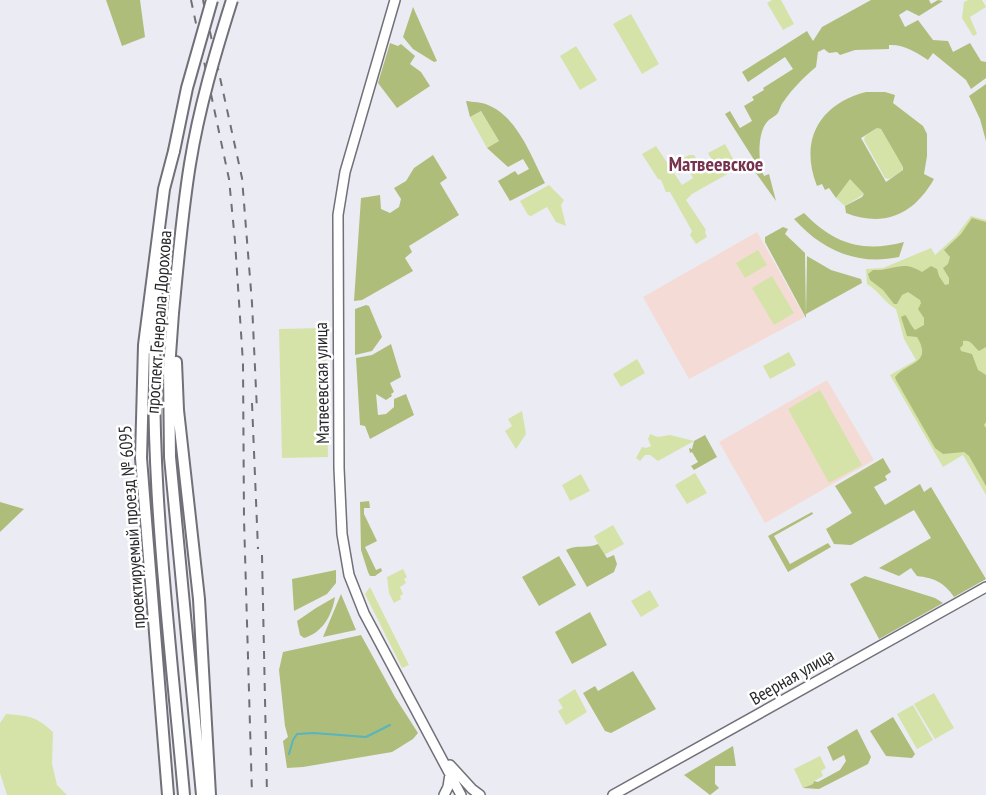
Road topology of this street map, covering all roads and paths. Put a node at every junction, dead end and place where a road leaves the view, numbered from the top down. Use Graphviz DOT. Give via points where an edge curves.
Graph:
graph roads {
  1 [pos="212,0"];
  2 [pos="232,0"];
  3 [pos="395,0"];
  4 [pos="174,151"];
  5 [pos="173,313"];
  6 [pos="986,587"];
  7 [pos="438,750"];
  8 [pos="449,771"];
  9 [pos="168,795"];
  10 [pos="184,795"];
  11 [pos="202,795"];
  12 [pos="210,795"];
  13 [pos="444,795"];
  14 [pos="461,795"];
  15 [pos="480,795"];
  16 [pos="613,795"];
  1 -- 4 [label="main road, проспект Генерала Дорохова, bridge"];
  2 -- 5 [label="main road, проспект Генерала Дорохова, bridge" via="206,88 190,162"];
  3 -- 7 [label="street, Матвеевская улица" via="345,172 338,215 342,534 350,574 364,613"];
  4 -- 9 [label="main road, проектируемый проезд № 6095" via="165,189 144,345 141,458"];
  4 -- 10 [label="main road, проспект Генерала Дорохова" via="155,315 156,457"];
  5 -- 11 [label="main road, проспект Генерала Дорохова" via="170,457"];
  5 -- 12 [label="main road" via="178,410 199,600"];
  6 -- 16 [label="street, Веерная улица"];
  7 -- 8 [label="street"];
  7 -- 15 [label="street"];
  8 -- 13 [label="street"];
  8 -- 14 [label="street"];
}
